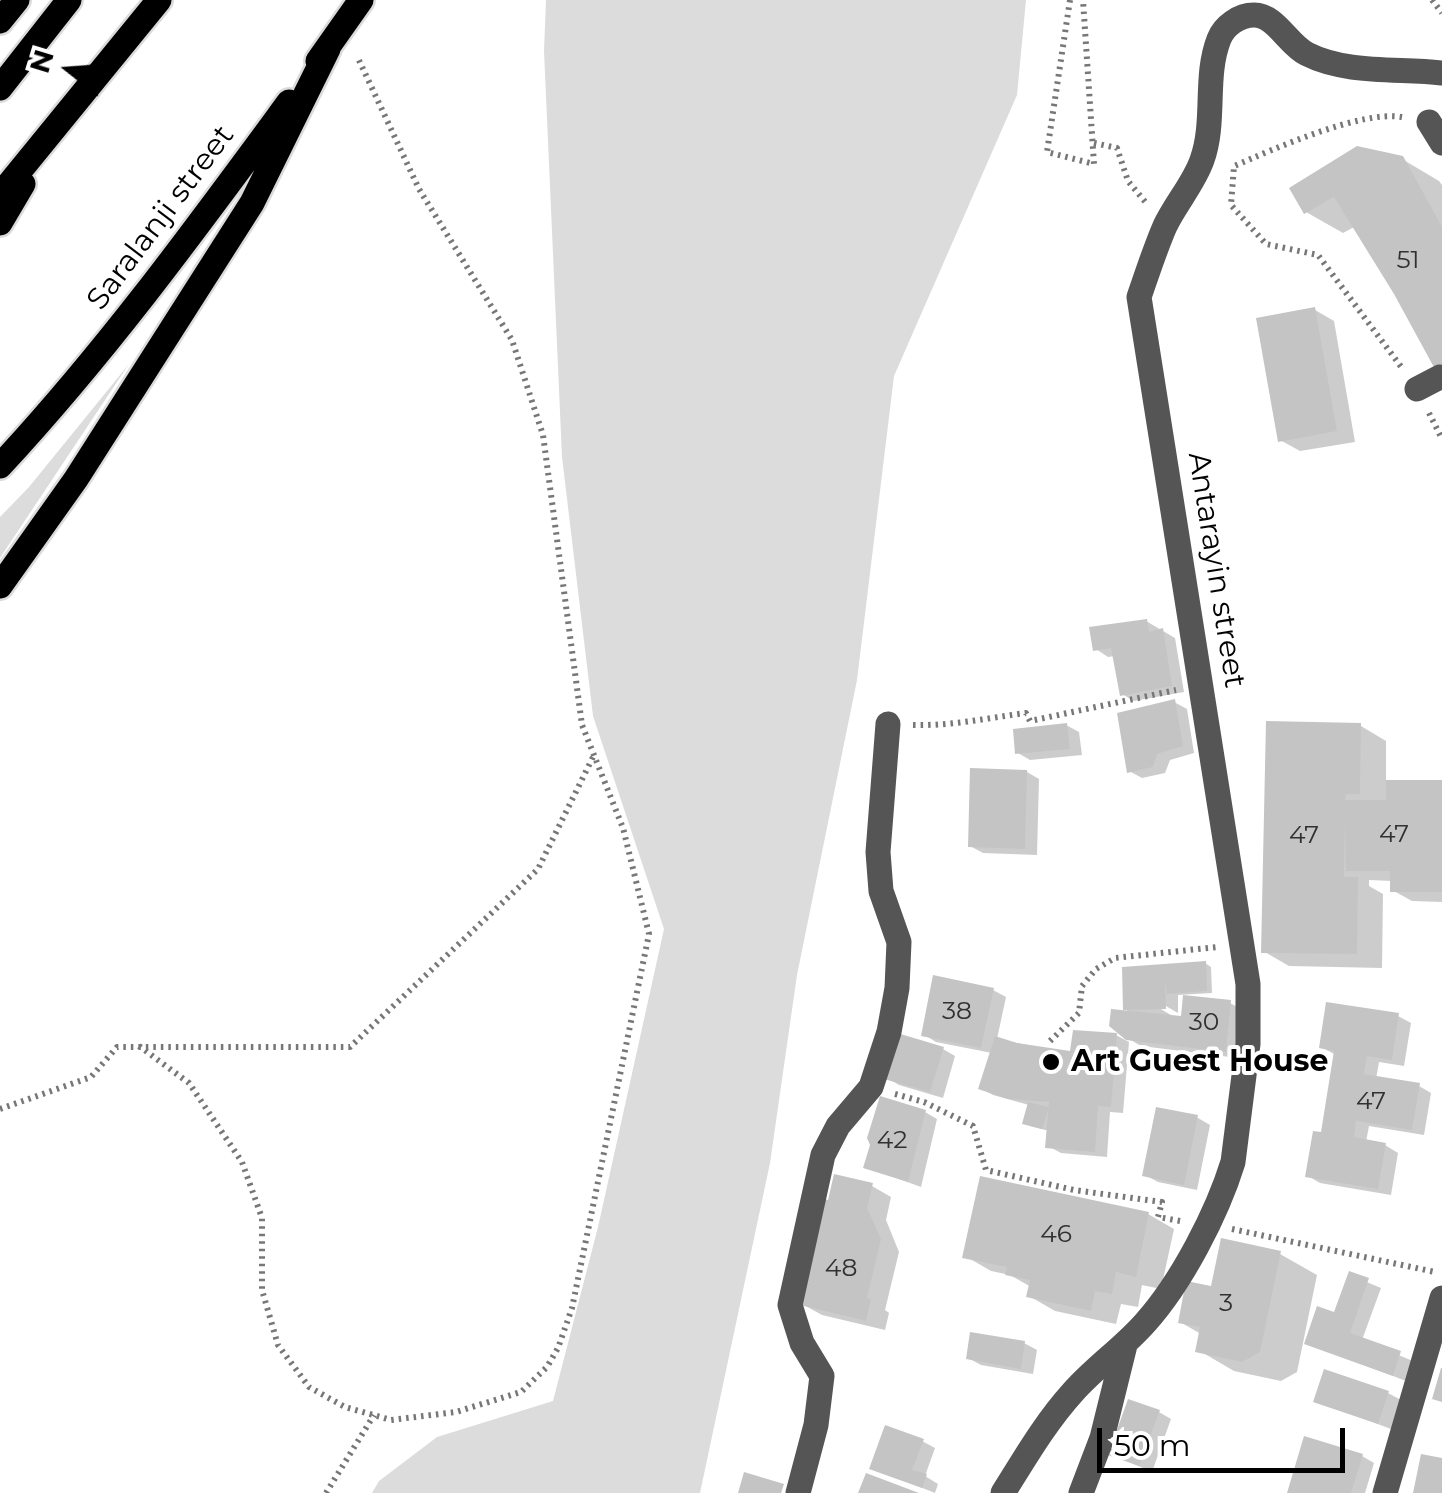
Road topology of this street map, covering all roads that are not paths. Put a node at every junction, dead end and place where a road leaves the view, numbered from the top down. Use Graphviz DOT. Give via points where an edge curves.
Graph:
graph roads {
  1 [pos="18,0"];
  2 [pos="69,0"];
  3 [pos="159,0"];
  4 [pos="361,0"];
  5 [pos="0,21"];
  6 [pos="335,38"];
  7 [pos="1442,74"];
  8 [pos="0,88"];
  9 [pos="52,134"];
  10 [pos="0,195"];
  11 [pos="0,223"];
  12 [pos="0,466"];
  13 [pos="0,586"];
  14 [pos="888,724"];
  15 [pos="1442,1298"];
  16 [pos="1126,1344"];
  17 [pos="798,1493"];
  18 [pos="1003,1493"];
  19 [pos="1081,1493"];
  20 [pos="1385,1493"];
  1 -- 5 [label="main road"];
  2 -- 8 [label="main road"];
  3 -- 9 [label="main road"];
  4 -- 6 [label="main road, Saralanji street"];
  6 -- 12 [label="main road, Saralanji street" via="140,303"];
  6 -- 13 [label="main road" via="252,203"];
  7 -- 16 [label="street, Antarayin street" via="1338,65 1307,54 1256,14 1234,20 1220,37 1202,161 1165,226 1139,297 1248,984 1248,1044 1227,1180 1148,1320"];
  9 -- 10 [label="main road"];
  9 -- 11 [label="main road"];
  14 -- 17 [label="street" via="878,852 880,891 899,942 897,988 871,1087 823,1155 790,1305 822,1376"];
  15 -- 20 [label="street"];
  16 -- 18 [label="street, Antarayin street" via="1041,1430"];
  16 -- 19 [label="street, Antarayin street"];
}
